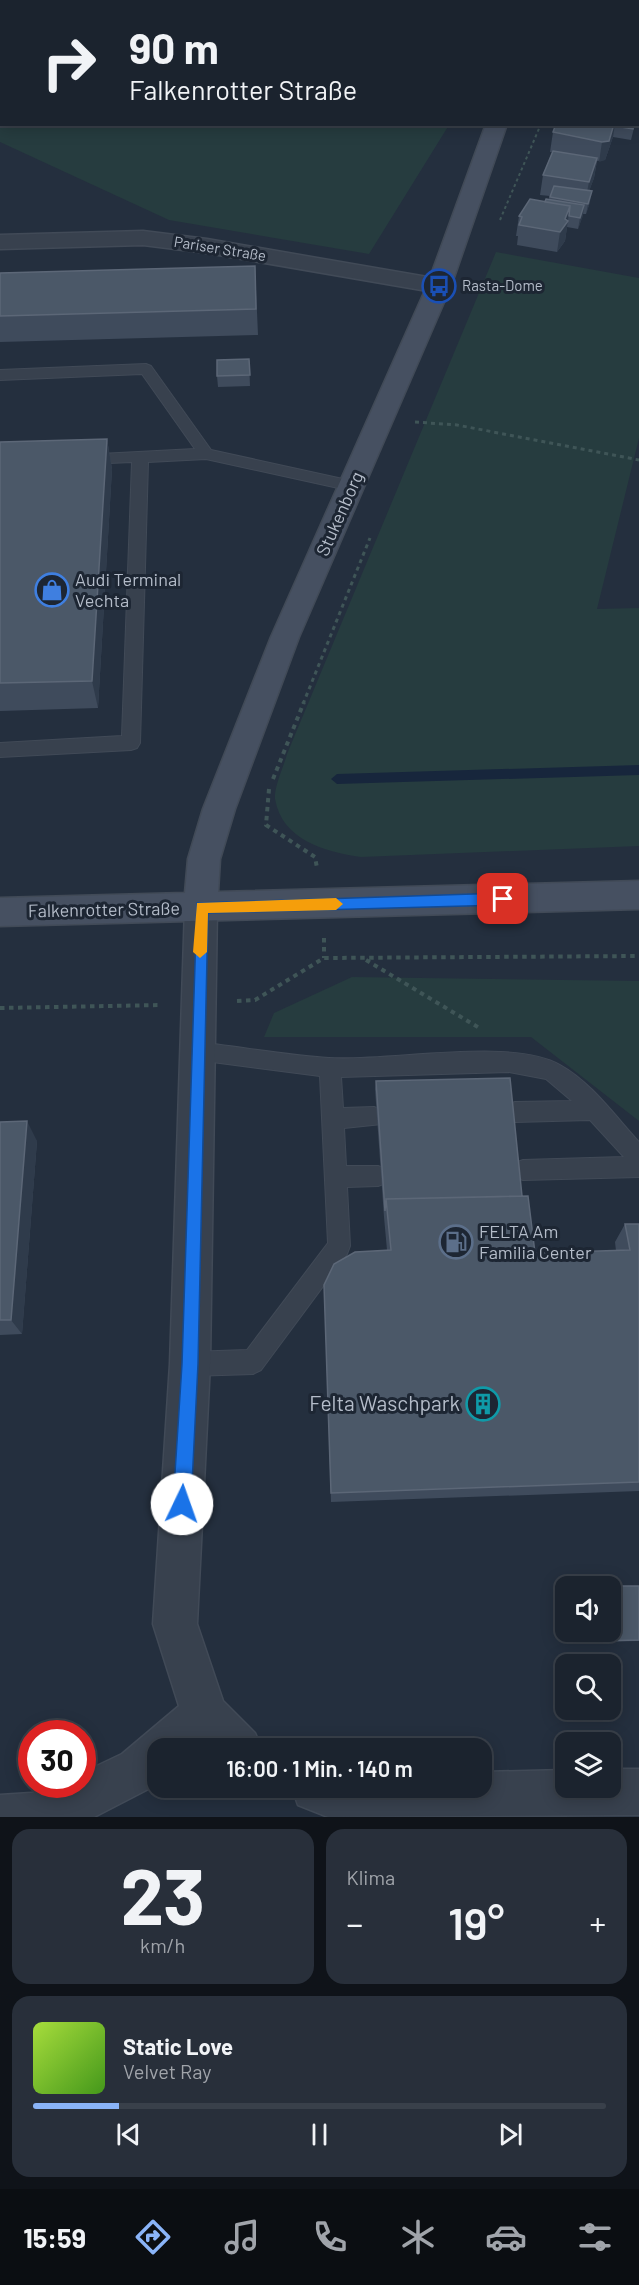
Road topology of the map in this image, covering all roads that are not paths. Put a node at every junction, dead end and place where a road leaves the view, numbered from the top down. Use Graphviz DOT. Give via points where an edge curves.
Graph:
graph roads {
  1 [pos="496,126"];
  2 [pos="0,242"];
  3 [pos="439,286"];
  4 [pos="0,375"];
  5 [pos="206,454"];
  6 [pos="140,457"];
  7 [pos="70,460"];
  8 [pos="352,486"];
  9 [pos="0,750"];
  10 [pos="639,894"];
  11 [pos="201,907"];
  12 [pos="0,912"];
  13 [pos="197,1051"];
  14 [pos="330,1068"];
  15 [pos="595,1110"];
  16 [pos="515,1112"];
  17 [pos="374,1117"];
  18 [pos="332,1119"];
  19 [pos="639,1157"];
  20 [pos="639,1167"];
  21 [pos="523,1170"];
  22 [pos="378,1176"];
  23 [pos="336,1177"];
  24 [pos="190,1364"];
  25 [pos="205,1715"];
  26 [pos="176,1738"];
  27 [pos="228,1738"];
  28 [pos="147,1762"];
  29 [pos="639,1792"];
  30 [pos="492,1795"];
  31 [pos="339,1798"];
  32 [pos="384,1798"];
  33 [pos="5,1817"];
  1 -- 3 [label="street, Stukenborg"];
  2 -- 3 [label="street, Pariser Straße" via="143,238"];
  3 -- 8 [label="street, Stukenborg"];
  4 -- 5 [label="lane" via="146,369"];
  5 -- 6 [label="lane"];
  5 -- 8 [label="lane"];
  6 -- 7 [label="lane"];
  6 -- 9 [label="lane" via="131,743"];
  8 -- 11 [label="street, Stukenborg" via="285,637 219,809 204,859"];
  10 -- 11 [label="street, Falkenrotter Straße"];
  11 -- 12 [label="street, Falkenrotter Straße"];
  11 -- 13 [label="street"];
  13 -- 14 [label="lane"];
  13 -- 24 [label="street"];
  14 -- 15 [label="lane" via="509,1062 531,1065 553,1072"];
  14 -- 18 [label="lane"];
  15 -- 16 [label="lane"];
  15 -- 19 [label="lane"];
  17 -- 18 [label="lane"];
  18 -- 23 [label="lane"];
  20 -- 21 [label="lane"];
  22 -- 23 [label="lane"];
  23 -- 24 [label="lane" via="339,1246 253,1362"];
  24 -- 25 [label="street" via="175,1624"];
  25 -- 26 [label="street"];
  25 -- 27 [label="street"];
  28 -- 33 [label="street" via="49,1815"];
  29 -- 30 [label="street"];
  31 -- 32 [label="street"];
}
